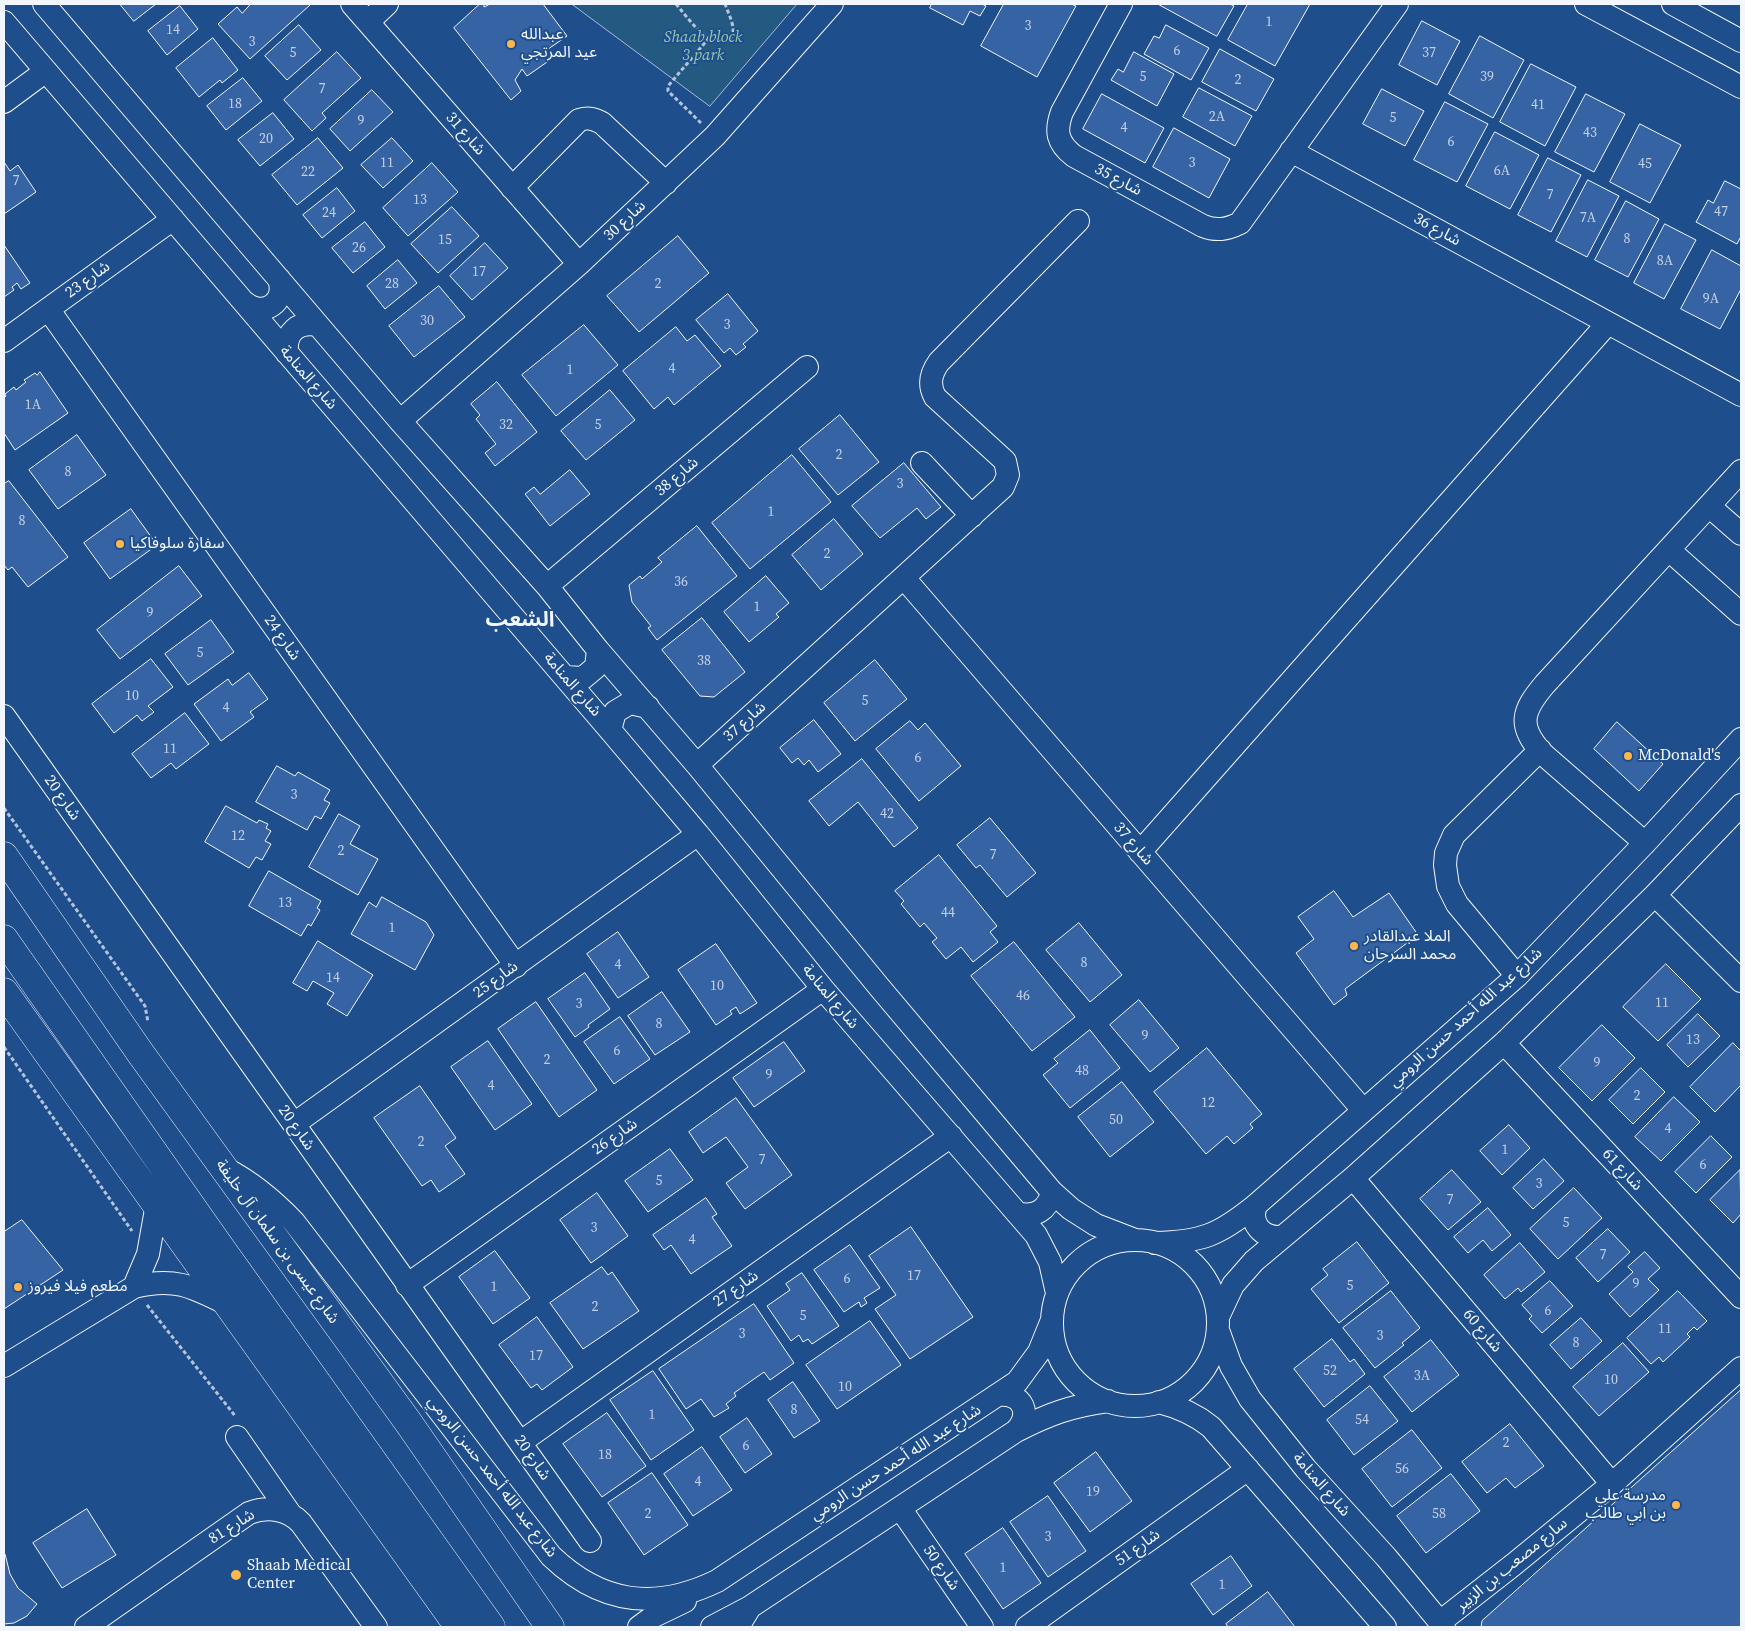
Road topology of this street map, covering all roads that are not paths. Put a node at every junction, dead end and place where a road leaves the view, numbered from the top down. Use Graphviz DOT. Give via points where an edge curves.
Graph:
graph roads {
  1 [pos="44,4"];
  2 [pos="352,4"];
  3 [pos="387,4"];
  4 [pos="832,4"];
  5 [pos="1121,4"];
  6 [pos="1397,4"];
  7 [pos="1586,4"];
  8 [pos="1674,4"];
  9 [pos="4,22"];
  10 [pos="368,22"];
  11 [pos="1741,41"];
  12 [pos="46,71"];
  13 [pos="1736,79"];
  14 [pos="4,102"];
  15 [pos="1291,151"];
  16 [pos="666,183"];
  17 [pos="512,188"];
  18 [pos="173,219"];
  19 [pos="1078,221"];
  20 [pos="579,264"];
  21 [pos="279,278"];
  22 [pos="244,302"];
  23 [pos="48,309"];
  24 [pos="1608,323"];
  25 [pos="318,324"];
  26 [pos="4,341"];
  27 [pos="287,353"];
  28 [pos="807,367"];
  29 [pos="1741,395"];
  30 [pos="400,420"];
  31 [pos="922,462"];
  32 [pos="1741,471"];
  33 [pos="1709,506"];
  34 [pos="972,516"];
  35 [pos="1741,534"];
  36 [pos="1669,550"];
  37 [pos="904,578"];
  38 [pos="547,586"];
  39 [pos="1741,614"];
  40 [pos="598,650"];
  41 [pos="565,677"];
  42 [pos="648,706"];
  43 [pos="4,716"];
  44 [pos="610,730"];
  45 [pos="1741,739"];
  46 [pos="1540,750"];
  47 [pos="697,765"];
  48 [pos="1741,805"];
  49 [pos="698,834"];
  50 [pos="1645,843"];
  51 [pos="1140,852"];
  52 [pos="4,856"];
  53 [pos="1655,895"];
  54 [pos="4,939"];
  55 [pos="516,966"];
  56 [pos="1518,976"];
  57 [pos="1741,981"];
  58 [pos="823,989"];
  59 [pos="4,992"];
  60 [pos="1504,1043"];
  61 [pos="1362,1110"];
  62 [pos="294,1124"];
  63 [pos="951,1136"];
  64 [pos="224,1169"];
  65 [pos="1353,1178"];
  66 [pos="1052,1192"];
  67 [pos="157,1204"];
  68 [pos="1256,1205"];
  69 [pos="1017,1213"];
  70 [pos="1282,1237"];
  71 [pos="1145,1242"];
  72 [pos="407,1285"];
  73 [pos="134,1288"];
  74 [pos="1057,1293"];
  75 [pos="1741,1297"];
  76 [pos="227,1304"];
  77 [pos="1052,1320"];
  78 [pos="1218,1324"];
  79 [pos="4,1366"];
  80 [pos="1741,1368"];
  81 [pos="1000,1394"];
  82 [pos="1108,1401"];
  83 [pos="1158,1402"];
  84 [pos="1016,1431"];
  85 [pos="237,1437"];
  86 [pos="521,1442"];
  87 [pos="1248,1469"];
  88 [pos="1612,1484"];
  89 [pos="900,1508"];
  90 [pos="291,1515"];
  91 [pos="590,1541"];
  92 [pos="697,1591"];
  93 [pos="750,1607"];
  94 [pos="450,1622"];
  95 [pos="1442,1625"];
  96 [pos="86,1627"];
  97 [pos="376,1627"];
  98 [pos="491,1627"];
  99 [pos="550,1627"];
  100 [pos="639,1627"];
  101 [pos="712,1627"];
  102 [pos="738,1627"];
  103 [pos="982,1627"];
  104 [pos="1027,1627"];
  105 [pos="1385,1627"];
  1 -- 21 [label="street"];
  2 -- 10 [label="street, شارع 31"];
  3 -- 10 [label="street"];
  4 -- 16 [label="street, شارع 30" via="715,136"];
  5 -- 15 [label="street, شارع 35" via="1062,112 1058,134 1067,151 1203,226 1219,230 1240,223"];
  6 -- 15 [label="street"];
  7 -- 13 [label="street"];
  8 -- 11 [label="street"];
  9 -- 12 [label="street, شارع المنامة"];
  10 -- 17 [label="street, شارع 31"];
  12 -- 14 [label="street"];
  12 -- 18 [label="street, شارع المنامة"];
  15 -- 24 [label="street, شارع 36"];
  16 -- 17 [label="street" via="602,124 587,118 580,120"];
  16 -- 20 [label="street, شارع 30"];
  17 -- 20 [label="street, شارع 31"];
  18 -- 22 [label="street, شارع المنامة"];
  18 -- 23 [label="street, شارع 23"];
  19 -- 34 [label="street, شارع 37" via="934,370 931,385 936,396 1002,456 1008,468 1003,487"];
  20 -- 30 [label="street, شارع 30"];
  21 -- 22 [label="street" via="281,290 273,305 254,309"];
  21 -- 25 [label="street"];
  22 -- 27 [label="street, شارع المنامة"];
  23 -- 26 [label="street, شارع 23"];
  23 -- 55 [label="street, شارع 24"];
  24 -- 29 [label="street, شارع 36"];
  24 -- 51 [label="street"];
  25 -- 27 [label="street" via="305,324 293,330 288,337"];
  25 -- 30 [label="street"];
  27 -- 41 [label="street, شارع المنامة"];
  28 -- 38 [label="street, شارع 38"];
  30 -- 38 [label="street"];
  31 -- 34 [label="street"];
  32 -- 33 [label="street"];
  33 -- 35 [label="street"];
  33 -- 36 [label="street"];
  34 -- 37 [label="street, شارع 37"];
  36 -- 39 [label="street"];
  36 -- 46 [label="street" via="1532,699 1527,709 1526,727"];
  37 -- 47 [label="street, شارع 37"];
  37 -- 51 [label="street, شارع 37"];
  38 -- 40 [label="street"];
  40 -- 41 [label="street" via="596,667 582,678"];
  40 -- 42 [label="street"];
  41 -- 44 [label="street, شارع المنامة"];
  42 -- 44 [label="street" via="630,703 615,712"];
  42 -- 47 [label="street"];
  43 -- 62 [label="street, شارع 20"];
  44 -- 49 [label="street, شارع المنامة"];
  45 -- 50 [label="street, شارع عبد الله أحمد حسن الرومي"];
  46 -- 50 [label="street"];
  46 -- 56 [label="street" via="1454,835 1446,853 1446,878 1457,904"];
  47 -- 66 [label="street"];
  48 -- 53 [label="street"];
  49 -- 55 [label="street, شارع 25"];
  49 -- 58 [label="street, شارع المنامة"];
  50 -- 56 [label="street, شارع عبد الله أحمد حسن الرومي"];
  51 -- 61 [label="street, شارع 37"];
  52 -- 64 [label="highway, شارع عيسى بن سلمان آل خليفة"];
  53 -- 57 [label="street"];
  53 -- 60 [label="street"];
  54 -- 98 [label="highway"];
  55 -- 62 [label="street, شارع 25"];
  56 -- 61 [label="street, شارع عبد الله أحمد حسن الرومي"];
  58 -- 63 [label="street, شارع المنامة"];
  58 -- 72 [label="street, شارع 26"];
  59 -- 67 [label="highway"];
  60 -- 65 [label="street"];
  60 -- 75 [label="street, شارع 61"];
  61 -- 68 [label="street, شارع عبد الله أحمد حسن الرومي"];
  62 -- 72 [label="street, شارع 20"];
  63 -- 69 [label="street, شارع المنامة"];
  63 -- 86 [label="street, شارع 27"];
  64 -- 92 [label="street, شارع عبد الله أحمد حسن الرومي" via="262,1191 294,1222 551,1556 564,1568 592,1586 624,1597 658,1599"];
  64 -- 99 [label="highway, شارع عيسى بن سلمان آل خليفة" via="408,1422"];
  65 -- 70 [label="street"];
  65 -- 88 [label="street, شارع 60"];
  66 -- 69 [label="street" via="1046,1208 1039,1213"];
  66 -- 71 [label="street" via="1096,1225"];
  67 -- 73 [label="street" via="148,1254"];
  67 -- 76 [label="highway"];
  68 -- 70 [label="street" via="1253,1216 1258,1228 1268,1236"];
  68 -- 71 [label="street, شارع عبد الله أحمد حسن الرومي" via="1218,1232 1191,1240"];
  69 -- 74 [label="street, شارع المنامة" via="1047,1253"];
  70 -- 78 [label="street" via="1242,1273 1226,1296"];
  71 -- 74 [label="street" via="1118,1242 1088,1255 1075,1265"];
  71 -- 78 [label="street" via="1171,1248 1198,1270 1215,1300"];
  72 -- 86 [label="street, شارع 20"];
  73 -- 76 [label="street" via="168,1282 185,1285"];
  73 -- 79 [label="street"];
  74 -- 77 [label="street"];
  76 -- 94 [label="highway"];
  77 -- 81 [label="street, شارع عبد الله أحمد حسن الرومي" via="1039,1352 1024,1374"];
  77 -- 82 [label="street" via="1053,1338 1067,1370 1092,1394"];
  78 -- 83 [label="street" via="1216,1344 1200,1374 1188,1387"];
  78 -- 95 [label="street, شارع المنامة" via="1230,1366 1250,1399 1306,1469"];
  80 -- 88 [label="street, سارع مصعب بن الزبير"];
  81 -- 84 [label="street" via="1013,1396 1023,1407 1024,1420"];
  81 -- 92 [label="street, شارع عبد الله أحمد حسن الرومي" via="717,1582"];
  82 -- 83 [label="street" via="1142,1406"];
  82 -- 84 [label="street" via="1060,1410"];
  83 -- 87 [label="street" via="1199,1418 1221,1437"];
  84 -- 89 [label="street"];
  85 -- 90 [label="street"];
  86 -- 91 [label="street, شارع 20"];
  87 -- 104 [label="street, شارع 51"];
  87 -- 105 [label="street"];
  88 -- 95 [label="street, سارع مصعب بن الزبير"];
  89 -- 93 [label="street"];
  89 -- 103 [label="street, شارع 50"];
  90 -- 96 [label="street, شارع 81" via="266,1509 250,1513"];
  90 -- 97 [label="street" via="301,1523"];
  92 -- 100 [label="street"];
  93 -- 101 [label="street"];
  93 -- 102 [label="street"];
}
